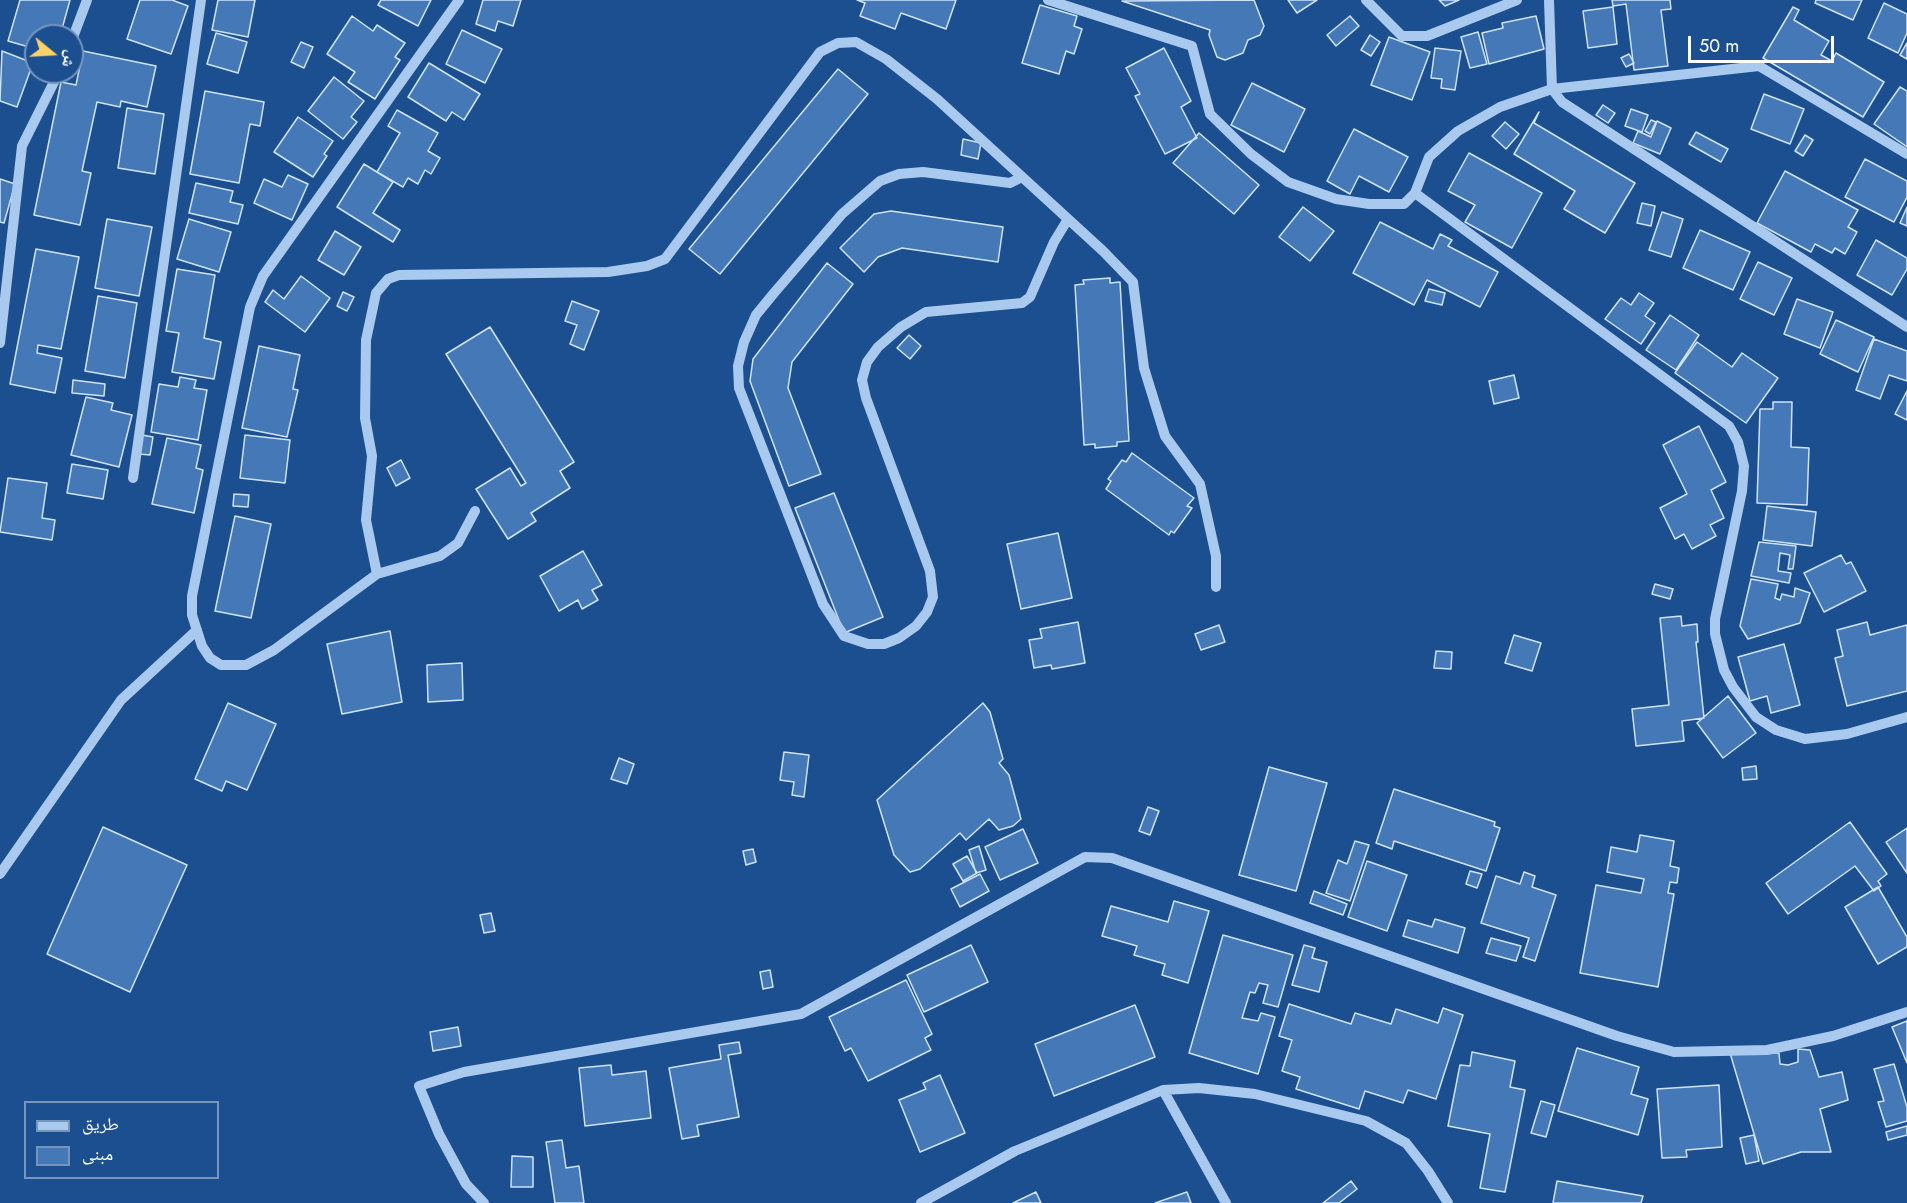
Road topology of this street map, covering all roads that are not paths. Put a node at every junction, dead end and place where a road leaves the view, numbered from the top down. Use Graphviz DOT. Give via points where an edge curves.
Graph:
graph roads {
  1 [pos="87,0"];
  2 [pos="201,0"];
  3 [pos="459,0"];
  4 [pos="1048,0"];
  5 [pos="1366,0"];
  6 [pos="1549,0"];
  7 [pos="1512,1"];
  8 [pos="78,24"];
  9 [pos="53,84"];
  10 [pos="1552,89"];
  11 [pos="1907,154"];
  12 [pos="1022,177"];
  13 [pos="1415,193"];
  14 [pos="1068,219"];
  15 [pos="1907,327"];
  16 [pos="0,344"];
  17 [pos="133,478"];
  18 [pos="476,511"];
  19 [pos="377,574"];
  20 [pos="1216,587"];
  21 [pos="197,630"];
  22 [pos="1907,717"];
  23 [pos="0,874"];
  24 [pos="1907,1012"];
  25 [pos="1163,1090"];
  26 [pos="484,1203"];
  27 [pos="921,1203"];
  28 [pos="1226,1203"];
  29 [pos="1448,1203"];
  1 -- 8 [label="street"];
  2 -- 17 [label="street"];
  3 -- 21 [label="street" via="262,276 248,316 192,596"];
  4 -- 13 [label="street" via="1192,46 1210,114 1251,154 1288,182 1336,200 1369,204 1404,204"];
  5 -- 7 [label="street" via="1402,36 1427,36"];
  6 -- 10 [label="street"];
  9 -- 16 [label="street" via="22,146"];
  10 -- 11 [label="street" via="1759,66"];
  10 -- 13 [label="street" via="1500,107 1458,131 1429,157"];
  10 -- 15 [label="street" via="1562,102"];
  12 -- 14 [label="street"];
  12 -- 14 [label="street" via="1010,183 923,172 880,181 842,214 774,293 756,315 744,342 738,366 739,388 823,604 844,636 868,644 884,644 899,638 916,626 933,597 930,571 866,398 862,380 867,362 901,327 926,312 1022,303 1030,297"];
  12 -- 19 [label="street" via="937,99 886,59 856,42 838,43 820,52 665,259 608,272 399,275 388,279 376,293 366,340 365,418 372,456 366,520"];
  13 -- 22 [label="street" via="1730,426 1744,466 1715,634 1724,670 1756,717 1776,730 1805,738 1847,734"];
  14 -- 20 [label="street" via="1132,282 1144,368 1165,436 1200,484 1216,556"];
  18 -- 19 [label="street" via="458,543 440,556"];
  19 -- 21 [label="street" via="274,650 246,665 221,665 210,658"];
  21 -- 23 [label="street" via="121,700"];
  24 -- 26 [label="street" via="1833,1036 1767,1050 1674,1052 1617,1036 1112,858 1085,857 801,1014 464,1072 419,1086 466,1184"];
  25 -- 27 [label="street" via="1015,1151"];
  25 -- 28 [label="street"];
  25 -- 29 [label="street" via="1199,1088 1255,1094 1366,1121 1406,1143"];
}
